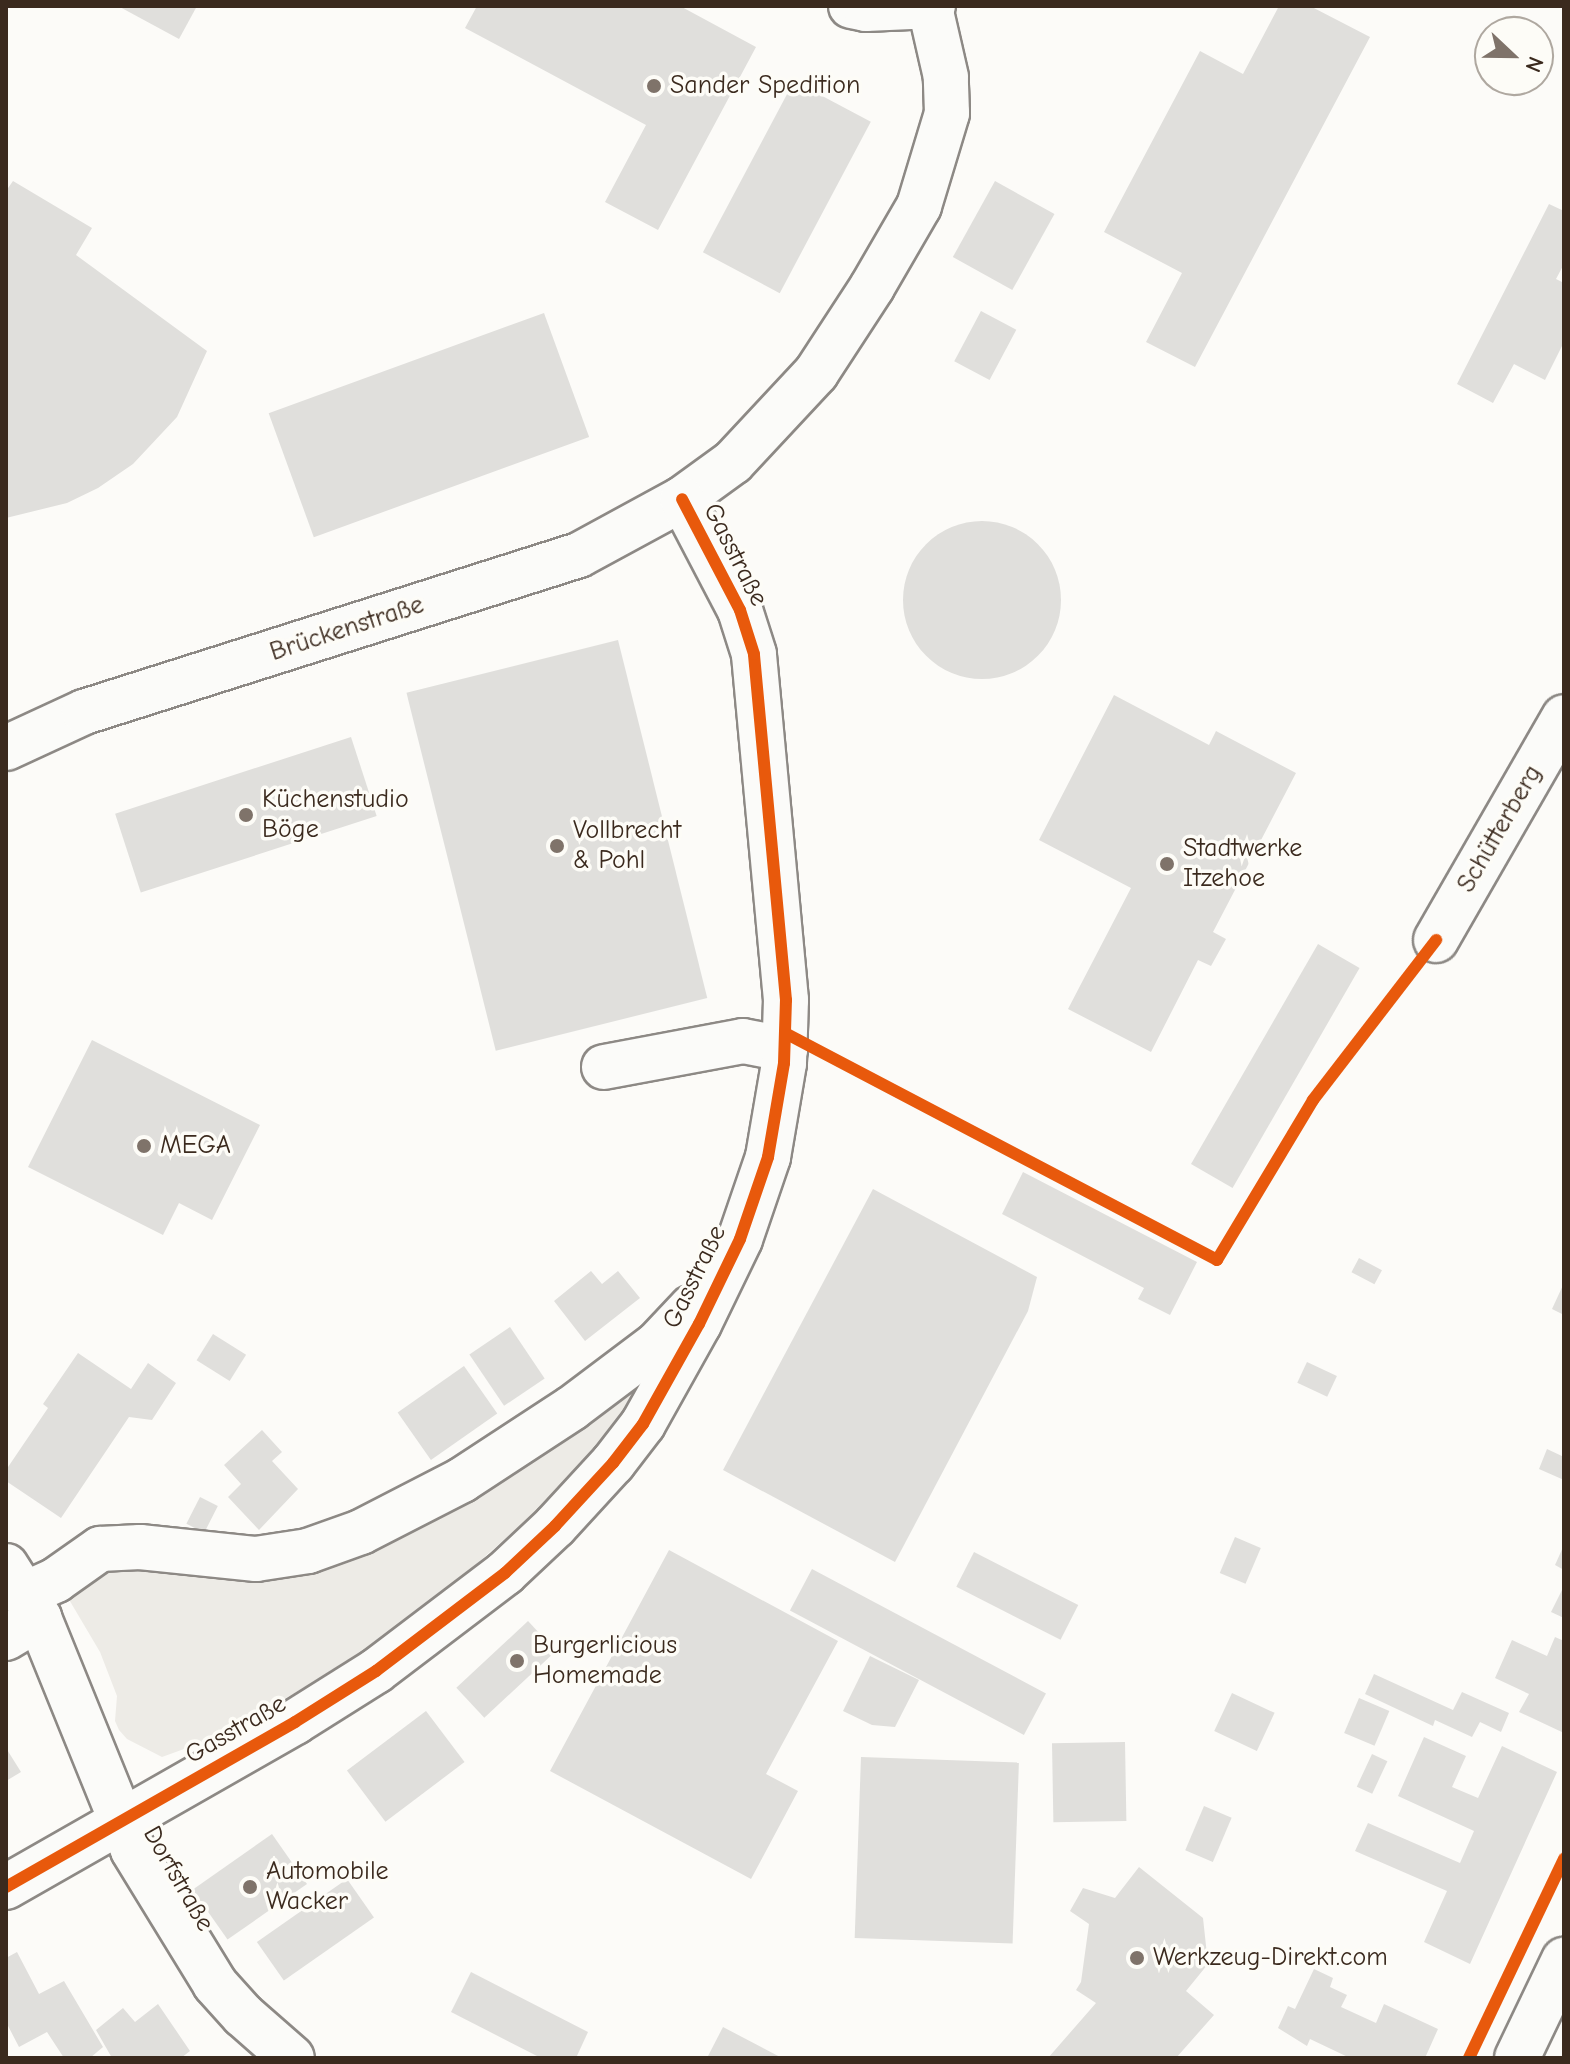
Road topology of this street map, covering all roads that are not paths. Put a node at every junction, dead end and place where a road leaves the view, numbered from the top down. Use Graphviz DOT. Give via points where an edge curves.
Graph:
graph roads {
  1 [pos="851,6"];
  2 [pos="932,6"];
  3 [pos="682,499"];
  4 [pos="1564,717"];
  5 [pos="6,748"];
  6 [pos="1436,940"];
  7 [pos="785,1049"];
  8 [pos="604,1067"];
  9 [pos="721,1278"];
  10 [pos="19,1604"];
  11 [pos="121,1822"];
  12 [pos="6,1887"];
  13 [pos="1564,1960"];
  14 [pos="292,2058"];
  15 [pos="1517,2058"];
  1 -- 2 [label="street"];
  2 -- 3 [label="street, Gasstraße" via="946,77 947,113 919,206 816,373 733,462"];
  3 -- 5 [label="street, Brückenstraße" via="579,555 84,712"];
  3 -- 7 [label="street, Gasstraße" via="740,610 754,654 786,1000"];
  4 -- 6 [label="street, Schütterberg"];
  7 -- 8 [label="street" via="743,1041"];
  7 -- 9 [label="street, Gasstraße" via="768,1157"];
  9 -- 10 [label="street" via="657,1344 572,1408 462,1480 361,1532 308,1551 256,1559 140,1547 100,1549"];
  9 -- 11 [label="street, Gasstraße" via="643,1424 564,1517 505,1573 376,1671"];
  10 -- 11 [label="street, Dorfstraße"];
  11 -- 12 [label="street, Gasstraße"];
  11 -- 14 [label="street, Dorfstraße" via="215,1984"];
  13 -- 15 [label="street"];
}
